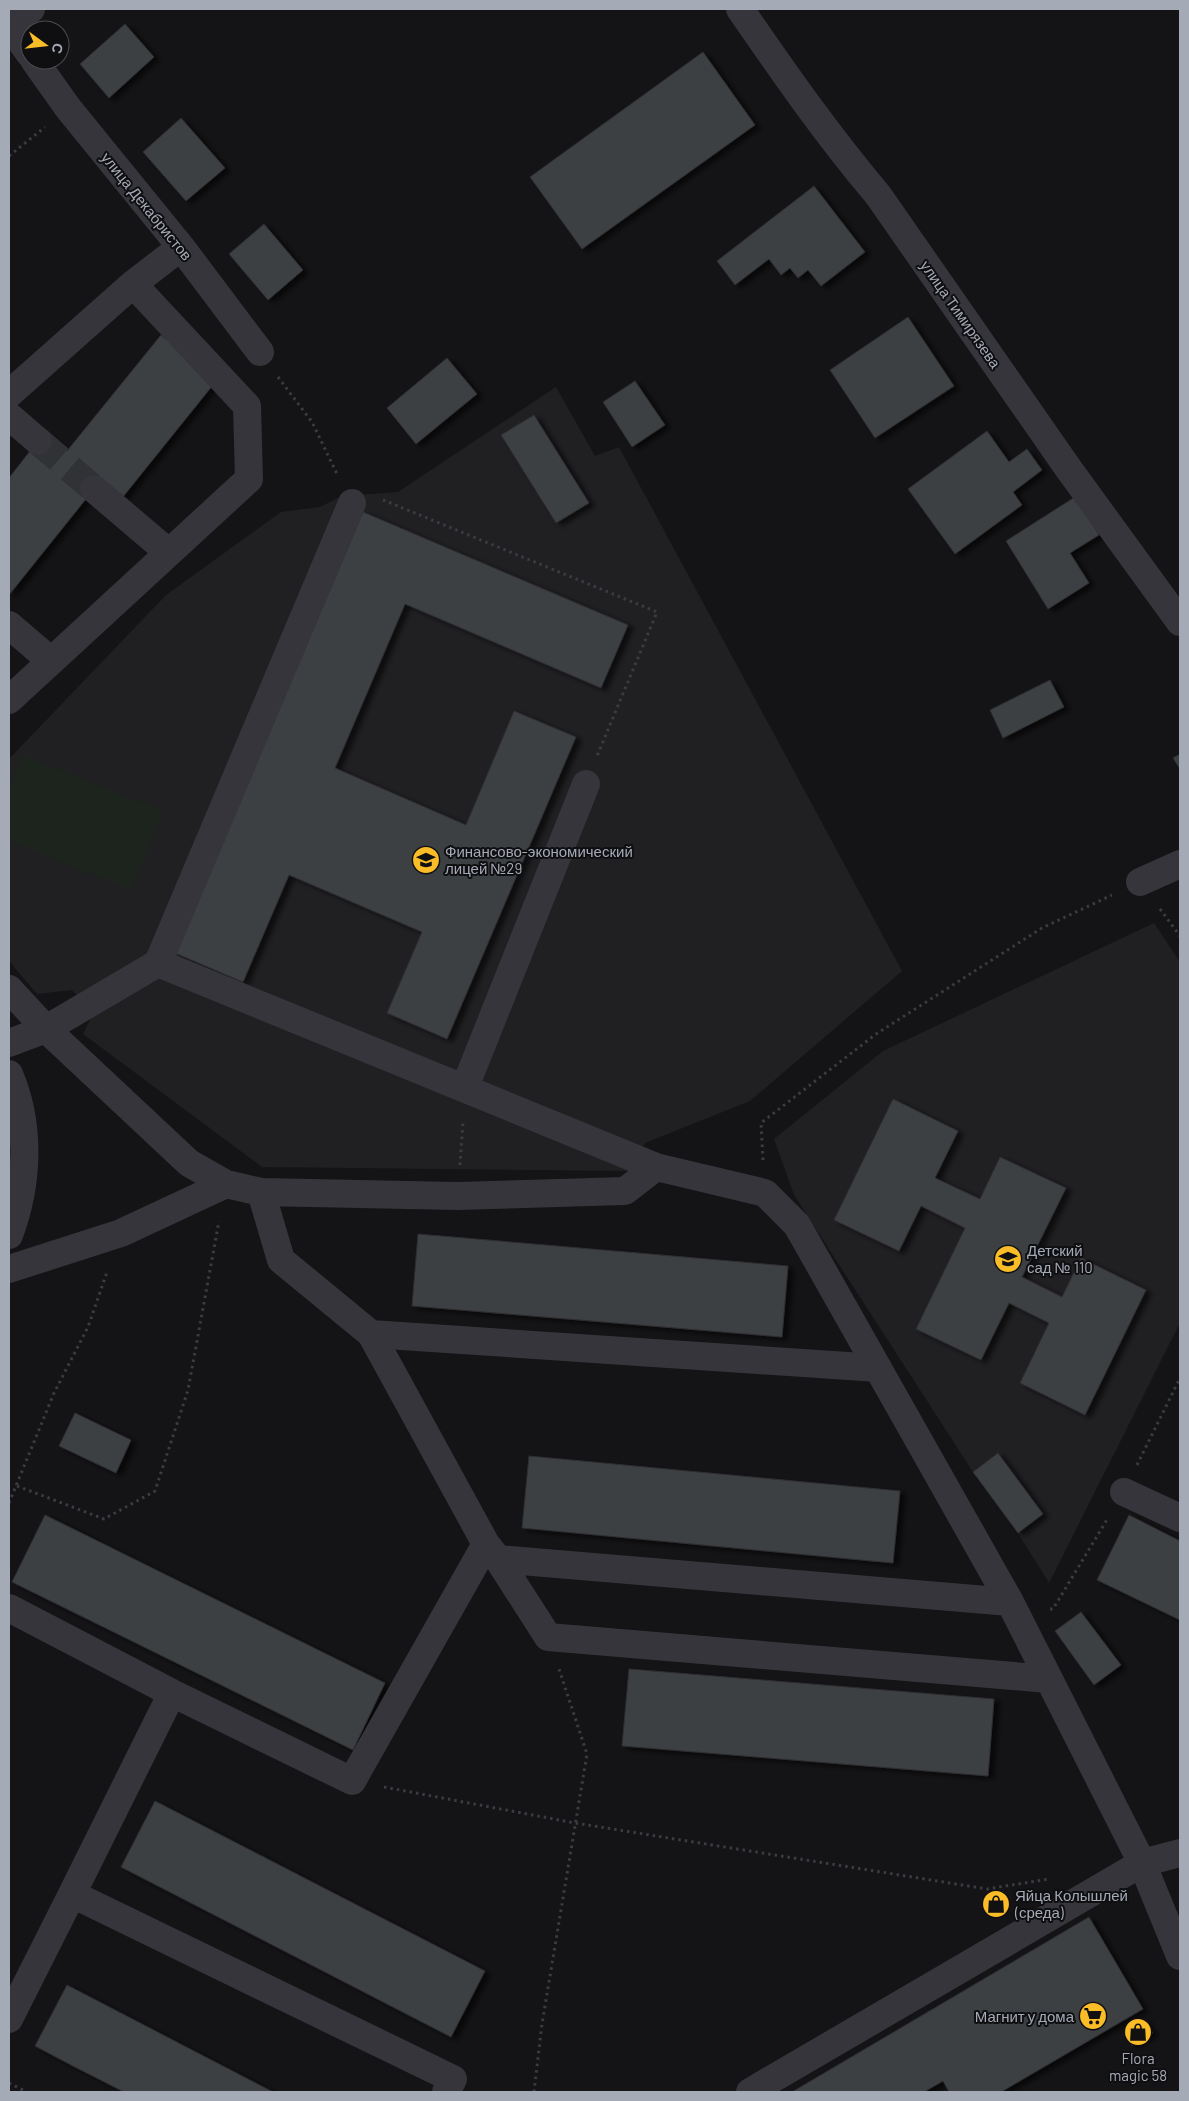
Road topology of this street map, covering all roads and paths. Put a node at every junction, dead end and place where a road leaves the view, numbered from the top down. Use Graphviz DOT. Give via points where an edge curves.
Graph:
graph roads {
  1 [pos="30,9"];
  2 [pos="740,9"];
  3 [pos="9,25"];
  4 [pos="20,40"];
  5 [pos="41,70"];
  6 [pos="68,108"];
  7 [pos="9,156"];
  8 [pos="181,246"];
  9 [pos="133,284"];
  10 [pos="260,352"];
  11 [pos="9,394"];
  12 [pos="9,416"];
  13 [pos="38,441"];
  14 [pos="94,489"];
  15 [pos="352,503"];
  16 [pos="168,552"];
  17 [pos="1180,622"];
  18 [pos="9,625"];
  19 [pos="51,661"];
  20 [pos="9,700"];
  21 [pos="586,784"];
  22 [pos="1180,864"];
  23 [pos="1140,882"];
  24 [pos="158,963"];
  25 [pos="9,989"];
  26 [pos="46,1029"];
  27 [pos="9,1043"];
  28 [pos="9,1074"];
  29 [pos="465,1087"];
  30 [pos="656,1167"];
  31 [pos="226,1184"];
  32 [pos="261,1192"];
  33 [pos="765,1193"];
  34 [pos="457,1196"];
  35 [pos="121,1233"];
  36 [pos="9,1235"];
  37 [pos="9,1269"];
  38 [pos="371,1334"];
  39 [pos="878,1368"];
  40 [pos="1180,1378"];
  41 [pos="17,1486"];
  42 [pos="1124,1492"];
  43 [pos="9,1503"];
  44 [pos="1180,1518"];
  45 [pos="492,1551"];
  46 [pos="1010,1602"];
  47 [pos="9,1608"];
  48 [pos="548,1637"];
  49 [pos="1049,1679"];
  50 [pos="172,1693"];
  51 [pos="352,1781"];
  52 [pos="575,1824"];
  53 [pos="1180,1854"];
  54 [pos="1142,1863"];
  55 [pos="1055,1878"];
  56 [pos="72,1894"];
  57 [pos="1180,1956"];
  58 [pos="9,2019"];
  59 [pos="9,2083"];
  60 [pos="27,2092"];
  61 [pos="446,2092"];
  62 [pos="534,2092"];
  63 [pos="750,2092"];
  1 -- 3 [label="street"];
  2 -- 17 [label="street, улица Тимирязева" via="795,90 878,195 1068,468"];
  3 -- 4 [label="street"];
  5 -- 6 [label="street, улица Декабристов"];
  6 -- 7 [label="path"];
  6 -- 8 [label="street, улица Декабристов"];
  8 -- 9 [label="street"];
  8 -- 10 [label="street, улица Декабристов"];
  9 -- 11 [label="street"];
  9 -- 16 [label="street" via="247,406 249,478"];
  10 -- 15 [label="path" via="312,422 338,473 342,496"];
  12 -- 13 [label="street"];
  14 -- 16 [label="street"];
  15 -- 21 [label="path" via="383,500 657,612"];
  15 -- 24 [label="street"];
  16 -- 19 [label="street"];
  18 -- 19 [label="street"];
  19 -- 20 [label="street"];
  21 -- 29 [label="street"];
  22 -- 23 [label="street"];
  23 -- 33 [label="path" via="1042,928 876,1034 761,1123"];
  24 -- 26 [label="street"];
  24 -- 29 [label="street"];
  25 -- 26 [label="street"];
  26 -- 27 [label="street"];
  26 -- 31 [label="street" via="189,1163"];
  28 -- 36 [label="street" via="21,1113 25,1148 16,1216"];
  29 -- 30 [label="street"];
  29 -- 34 [label="path"];
  30 -- 33 [label="street"];
  30 -- 34 [label="street" via="625,1191"];
  31 -- 32 [label="street"];
  31 -- 35 [label="street"];
  31 -- 41 [label="path" via="188,1390 156,1491 104,1519"];
  32 -- 34 [label="street"];
  32 -- 38 [label="street" via="281,1260"];
  33 -- 39 [label="street" via="797,1225"];
  35 -- 37 [label="street"];
  35 -- 41 [label="path" via="88,1327 54,1393"];
  38 -- 39 [label="street"];
  38 -- 45 [label="street"];
  39 -- 46 [label="street"];
  40 -- 42 [label="path"];
  41 -- 43 [label="path"];
  42 -- 44 [label="street"];
  42 -- 46 [label="path" via="1053,1609"];
  45 -- 46 [label="street"];
  45 -- 48 [label="street"];
  45 -- 51 [label="street"];
  46 -- 49 [label="street"];
  47 -- 50 [label="street"];
  48 -- 49 [label="street"];
  48 -- 52 [label="path" via="588,1754"];
  49 -- 54 [label="street"];
  50 -- 51 [label="street"];
  50 -- 56 [label="street"];
  51 -- 52 [label="path"];
  52 -- 55 [label="path" via="987,1889"];
  52 -- 62 [label="path"];
  53 -- 54 [label="street"];
  54 -- 57 [label="street"];
  54 -- 63 [label="street"];
  56 -- 58 [label="street"];
  56 -- 61 [label="street" via="453,2079"];
  59 -- 60 [label="path"];
}
